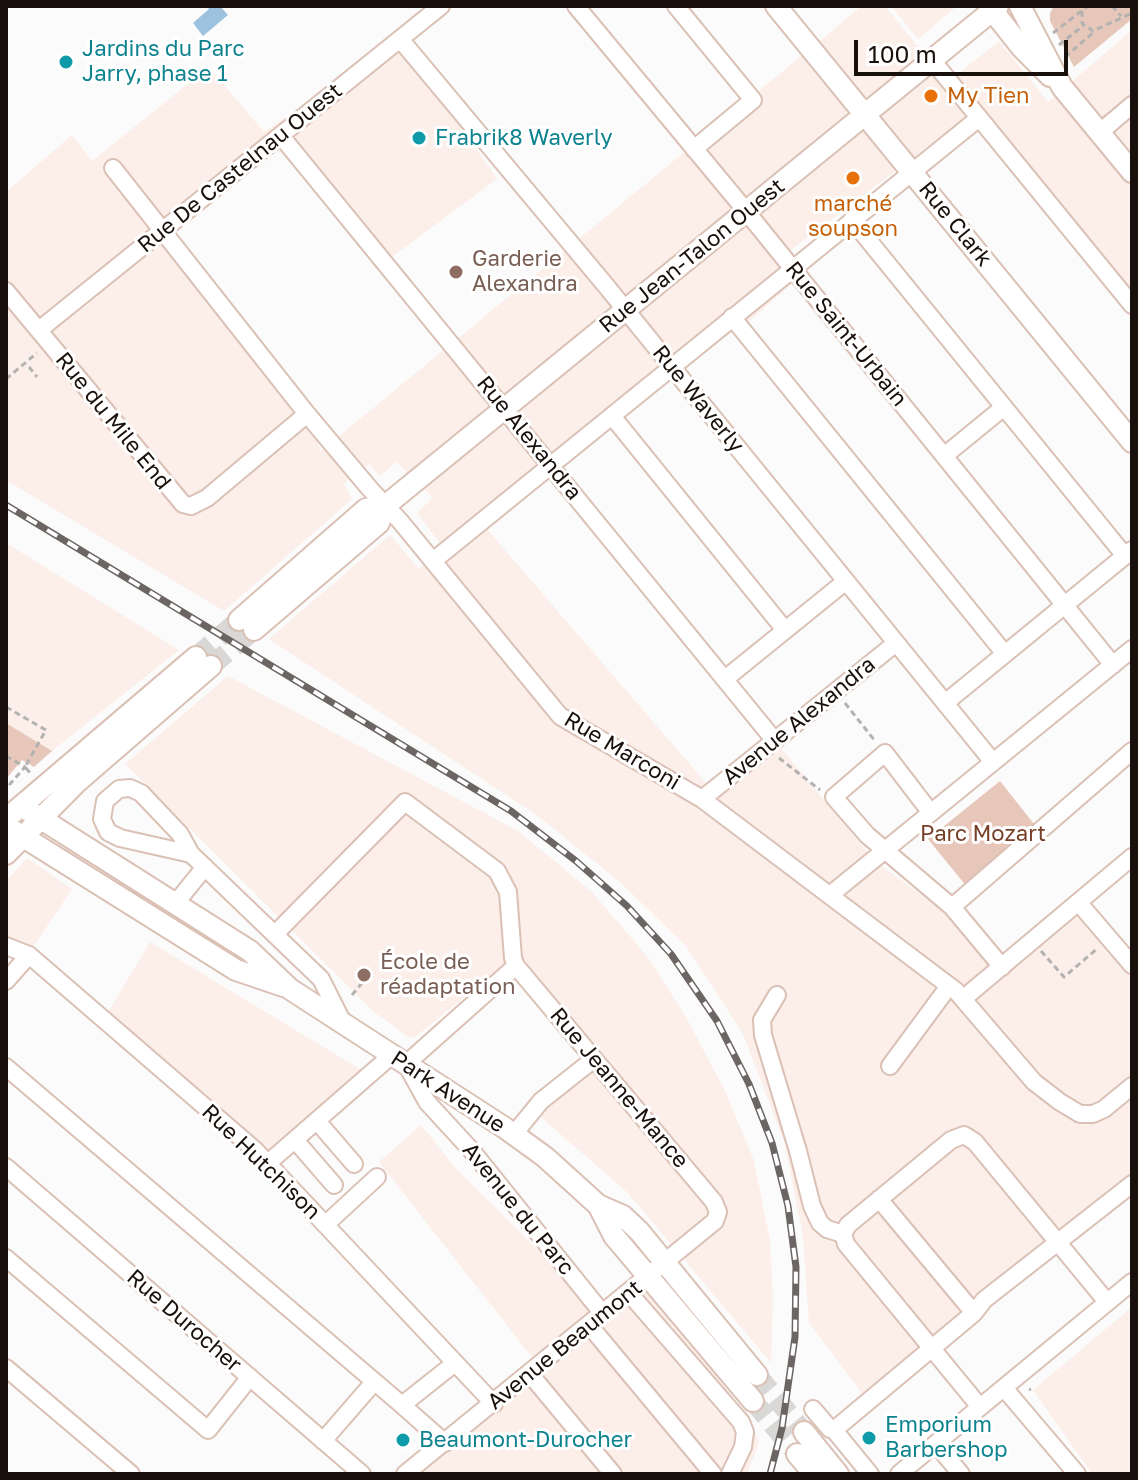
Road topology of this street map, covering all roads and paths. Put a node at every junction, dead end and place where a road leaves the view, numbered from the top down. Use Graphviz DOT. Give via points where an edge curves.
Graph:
graph roads {
  1 [pos="441,6"];
  2 [pos="576,6"];
  3 [pos="676,6"];
  4 [pos="776,6"];
  5 [pos="1020,6"];
  6 [pos="1088,6"];
  7 [pos="1112,6"];
  8 [pos="993,7"];
  9 [pos="1082,11"];
  10 [pos="1132,13"];
  11 [pos="1121,16"];
  12 [pos="1084,25"];
  13 [pos="1095,31"];
  14 [pos="1053,33"];
  15 [pos="400,39"];
  16 [pos="1059,45"];
  17 [pos="1065,57"];
  18 [pos="932,60"];
  19 [pos="1062,87"];
  20 [pos="1132,105"];
  21 [pos="865,114"];
  22 [pos="979,118"];
  23 [pos="1099,133"];
  24 [pos="281,136"];
  25 [pos="694,149"];
  26 [pos="113,168"];
  27 [pos="913,172"];
  28 [pos="1132,172"];
  29 [pos="746,211"];
  30 [pos="852,220"];
  31 [pos="163,231"];
  32 [pos="792,268"];
  33 [pos="6,291"];
  34 [pos="1132,305"];
  35 [pos="626,310"];
  36 [pos="732,317"];
  37 [pos="39,330"];
  38 [pos="39,352"];
  39 [pos="29,367"];
  40 [pos="672,367"];
  41 [pos="37,377"];
  42 [pos="6,379"];
  43 [pos="1004,407"];
  44 [pos="504,409"];
  45 [pos="307,414"];
  46 [pos="612,416"];
  47 [pos="1132,442"];
  48 [pos="944,456"];
  49 [pos="551,465"];
  50 [pos="385,506"];
  51 [pos="1128,553"];
  52 [pos="433,561"];
  53 [pos="846,581"];
  54 [pos="1064,605"];
  55 [pos="247,625"];
  56 [pos="785,630"];
  57 [pos="896,643"];
  58 [pos="1132,649"];
  59 [pos="1005,654"];
  60 [pos="1113,665"];
  61 [pos="725,679"];
  62 [pos="836,692"];
  63 [pos="945,703"];
  64 [pos="6,707"];
  65 [pos="775,741"];
  66 [pos="1132,751"];
  67 [pos="885,753"];
  68 [pos="6,756"];
  69 [pos="779,758"];
  70 [pos="993,762"];
  71 [pos="25,767"];
  72 [pos="35,778"];
  73 [pos="6,781"];
  74 [pos="834,797"];
  75 [pos="702,799"];
  76 [pos="931,813"];
  77 [pos="39,818"];
  78 [pos="14,822"];
  79 [pos="885,850"];
  80 [pos="6,854"];
  81 [pos="191,854"];
  82 [pos="1132,857"];
  83 [pos="205,867"];
  84 [pos="830,895"];
  85 [pos="1078,902"];
  86 [pos="175,904"];
  87 [pos="952,907"];
  88 [pos="275,934"];
  89 [pos="6,946"];
  90 [pos="1098,948"];
  91 [pos="1041,951"];
  92 [pos="29,955"];
  93 [pos="1132,965"];
  94 [pos="516,966"];
  95 [pos="1002,967"];
  96 [pos="6,981"];
  97 [pos="362,983"];
  98 [pos="949,986"];
  99 [pos="290,989"];
  100 [pos="352,995"];
  101 [pos="777,995"];
  102 [pos="964,998"];
  103 [pos="342,1021"];
  104 [pos="594,1059"];
  105 [pos="399,1060"];
  106 [pos="890,1066"];
  107 [pos="6,1067"];
  108 [pos="1132,1086"];
  109 [pos="317,1121"];
  110 [pos="514,1134"];
  111 [pos="295,1140"];
  112 [pos="268,1163"];
  113 [pos="354,1164"];
  114 [pos="6,1167"];
  115 [pos="377,1177"];
  116 [pos="1132,1184"];
  117 [pos="334,1185"];
  118 [pos="879,1199"];
  119 [pos="598,1205"];
  120 [pos="718,1212"];
  121 [pos="326,1224"];
  122 [pos="843,1234"];
  123 [pos="1057,1242"];
  124 [pos="6,1258"];
  125 [pos="665,1263"];
  126 [pos="648,1277"];
  127 [pos="1132,1282"];
  128 [pos="629,1293"];
  129 [pos="1107,1302"];
  130 [pos="974,1313"];
  131 [pos="603,1314"];
  132 [pos="589,1325"];
  133 [pos="931,1347"];
  134 [pos="455,1363"];
  135 [pos="6,1368"];
  136 [pos="530,1374"];
  137 [pos="757,1375"];
  138 [pos="250,1377"];
  139 [pos="374,1382"];
  140 [pos="1004,1388"];
  141 [pos="753,1401"];
  142 [pos="494,1404"];
  143 [pos="402,1405"];
  144 [pos="980,1407"];
  145 [pos="813,1409"];
  146 [pos="834,1430"];
  147 [pos="804,1432"];
  148 [pos="323,1441"];
  149 [pos="445,1443"];
  150 [pos="936,1444"];
  151 [pos="797,1454"];
  152 [pos="131,1474"];
  153 [pos="362,1474"];
  154 [pos="405,1474"];
  155 [pos="613,1474"];
  156 [pos="713,1474"];
  157 [pos="730,1474"];
  158 [pos="814,1474"];
  159 [pos="838,1474"];
  160 [pos="870,1474"];
  161 [pos="899,1474"];
  162 [pos="961,1474"];
  163 [pos="1077,1474"];
  1 -- 15 [label="street, Rue De Castelnau Ouest"];
  2 -- 25 [label="street, Rue Saint-Urbain"];
  3 -- 25 [label="street" via="753,100"];
  4 -- 21 [label="main road, Rue Clark"];
  5 -- 19 [label="main road"];
  6 -- 9 [label="path"];
  7 -- 11 [label="path"];
  8 -- 18 [label="main road, Rue Jean-Talon Ouest"];
  8 -- 19 [label="main road" via="1022,48"];
  9 -- 12 [label="path"];
  9 -- 14 [label="path"];
  10 -- 11 [label="path"];
  11 -- 13 [label="path"];
  12 -- 13 [label="path"];
  12 -- 16 [label="path"];
  13 -- 17 [label="path"];
  15 -- 24 [label="street, Rue De Castelnau Ouest"];
  15 -- 35 [label="street, Rue Waverly"];
  18 -- 21 [label="main road, Rue Jean-Talon Ouest"];
  18 -- 22 [label="street"];
  19 -- 23 [label="main road"];
  20 -- 23 [label="street"];
  21 -- 27 [label="main road, Rue Clark"];
  21 -- 29 [label="main road, Rue Jean-Talon Ouest"];
  22 -- 27 [label="street"];
  22 -- 34 [label="street"];
  23 -- 28 [label="main road"];
  24 -- 31 [label="street, Rue De Castelnau Ouest"];
  24 -- 44 [label="street, Rue Alexandra"];
  25 -- 29 [label="street, Rue Saint-Urbain"];
  26 -- 31 [label="street, Rue Marconi"];
  27 -- 30 [label="street"];
  27 -- 47 [label="main road, Rue Clark"];
  29 -- 32 [label="street, Rue Saint-Urbain"];
  29 -- 35 [label="main road, Rue Jean-Talon Ouest"];
  30 -- 32 [label="street"];
  30 -- 43 [label="street"];
  31 -- 37 [label="street, Rue De Castelnau Ouest"];
  31 -- 45 [label="street, Rue Marconi"];
  32 -- 36 [label="street"];
  32 -- 48 [label="street, Rue Saint-Urbain"];
  33 -- 37 [label="street, Rue du Mile End"];
  35 -- 40 [label="street, Rue Waverly"];
  35 -- 44 [label="main road, Rue Jean-Talon Ouest"];
  36 -- 40 [label="street"];
  36 -- 59 [label="street"];
  37 -- 45 [label="street, Rue du Mile End" via="183,504 207,498"];
  38 -- 42 [label="path"];
  39 -- 41 [label="path"];
  40 -- 46 [label="street"];
  40 -- 53 [label="street, Rue Waverly"];
  43 -- 48 [label="street"];
  43 -- 51 [label="street"];
  44 -- 49 [label="street, Rue Alexandra"];
  44 -- 50 [label="main road, Rue Jean-Talon Ouest"];
  45 -- 50 [label="street, Rue Marconi"];
  46 -- 49 [label="street"];
  46 -- 56 [label="street"];
  48 -- 54 [label="street, Rue Saint-Urbain"];
  49 -- 52 [label="street"];
  49 -- 61 [label="street, Rue Alexandra"];
  50 -- 52 [label="street, Rue Marconi"];
  50 -- 55 [label="main road, Rue Jean-Talon Ouest" via="366,509"];
  51 -- 54 [label="street"];
  52 -- 75 [label="street, Rue Marconi" via="560,716"];
  53 -- 56 [label="street"];
  53 -- 57 [label="street, Rue Waverly"];
  54 -- 59 [label="street"];
  54 -- 60 [label="street, Rue Saint-Urbain"];
  56 -- 61 [label="street"];
  57 -- 62 [label="street, Avenue Alexandra"];
  57 -- 63 [label="street, Rue Waverly"];
  58 -- 60 [label="street"];
  59 -- 63 [label="street"];
  60 -- 70 [label="street"];
  61 -- 65 [label="street, Rue Alexandra"];
  62 -- 65 [label="street, Avenue Alexandra"];
  62 -- 67 [label="path"];
  63 -- 70 [label="street, Rue Waverly"];
  64 -- 71 [label="path" via="46,730"];
  65 -- 75 [label="street, Avenue Alexandra"];
  66 -- 87 [label="street"];
  67 -- 74 [label="street"];
  67 -- 76 [label="street"];
  68 -- 71 [label="path"];
  69 -- 74 [label="path"];
  70 -- 76 [label="street"];
  71 -- 72 [label="path"];
  71 -- 73 [label="path" via="10,784"];
  74 -- 79 [label="street"];
  75 -- 84 [label="street, Rue Marconi"];
  76 -- 79 [label="street"];
  77 -- 78 [label="main road"];
  77 -- 78 [label="main road" via="203,662"];
  77 -- 86 [label="main road, Park Avenue"];
  78 -- 80 [label="main road"];
  78 -- 99 [label="main road, Park Avenue" via="236,970"];
  79 -- 84 [label="street"];
  79 -- 87 [label="street"];
  81 -- 81 [label="street" via="180,834 141,793 119,789 105,801 102,819 108,832"];
  81 -- 83 [label="street"];
  82 -- 85 [label="street"];
  83 -- 86 [label="street"];
  83 -- 88 [label="street"];
  84 -- 98 [label="street, Rue Marconi"];
  85 -- 93 [label="street"];
  85 -- 95 [label="street"];
  86 -- 99 [label="main road, Park Avenue" via="250,951"];
  87 -- 95 [label="street"];
  88 -- 94 [label="street" via="405,802 497,871 508,892"];
  88 -- 103 [label="street" via="321,979"];
  89 -- 92 [label="street, Rue Hutchison"];
  90 -- 91 [label="path" via="1064,977"];
  92 -- 96 [label="street"];
  92 -- 112 [label="street, Rue Hutchison"];
  94 -- 104 [label="street, Rue Jeanne-Mance"];
  94 -- 105 [label="street"];
  95 -- 102 [label="street"];
  97 -- 100 [label="path"];
  98 -- 102 [label="street, Rue Marconi"];
  98 -- 106 [label="street"];
  99 -- 103 [label="main road, Park Avenue"];
  101 -- 122 [label="street" via="762,1020 763,1035 812,1206 820,1223"];
  102 -- 108 [label="street, Rue Marconi" via="1034,1082 1080,1114 1104,1109"];
  103 -- 105 [label="main road, Park Avenue"];
  104 -- 110 [label="street" via="541,1101"];
  104 -- 120 [label="street, Rue Jeanne-Mance"];
  105 -- 109 [label="street"];
  105 -- 110 [label="main road, Park Avenue"];
  105 -- 131 [label="street, Avenue du Parc" via="427,1102"];
  107 -- 139 [label="street"];
  109 -- 111 [label="street"];
  109 -- 113 [label="street"];
  110 -- 119 [label="main road, Park Avenue"];
  111 -- 112 [label="street"];
  111 -- 117 [label="street"];
  112 -- 121 [label="street, Rue Hutchison"];
  114 -- 138 [label="street, Rue Durocher"];
  115 -- 121 [label="street"];
  116 -- 123 [label="street"];
  118 -- 122 [label="street"];
  118 -- 123 [label="street" via="964,1135"];
  118 -- 130 [label="street"];
  119 -- 125 [label="main road, Park Avenue" via="623,1216"];
  119 -- 126 [label="main road, Park Avenue" via="614,1236"];
  120 -- 125 [label="street, Avenue Beaumont" via="715,1221"];
  121 -- 134 [label="street, Rue Hutchison"];
  122 -- 133 [label="street"];
  123 -- 129 [label="street"];
  123 -- 130 [label="street"];
  124 -- 138 [label="street" via="208,1430"];
  125 -- 126 [label="street, Avenue Beaumont"];
  125 -- 137 [label="main road, Park Avenue"];
  126 -- 128 [label="street, Avenue Beaumont"];
  126 -- 141 [label="main road, Park Avenue"];
  127 -- 129 [label="street"];
  128 -- 131 [label="street, Avenue Beaumont"];
  128 -- 157 [label="street" via="745,1432"];
  129 -- 140 [label="street"];
  130 -- 133 [label="street"];
  131 -- 132 [label="street, Avenue Beaumont"];
  132 -- 136 [label="street, Avenue Beaumont"];
  132 -- 156 [label="street"];
  133 -- 144 [label="street"];
  133 -- 146 [label="street"];
  134 -- 142 [label="street, Rue Hutchison"];
  134 -- 143 [label="street"];
  135 -- 152 [label="street"];
  136 -- 142 [label="street, Avenue Beaumont"];
  136 -- 155 [label="street"];
  138 -- 148 [label="street, Rue Durocher"];
  139 -- 143 [label="street"];
  139 -- 148 [label="street"];
  140 -- 144 [label="street"];
  140 -- 163 [label="street"];
  142 -- 149 [label="street, Avenue Beaumont"];
  143 -- 149 [label="street"];
  144 -- 150 [label="street"];
  145 -- 146 [label="street"];
  146 -- 160 [label="street"];
  147 -- 159 [label="main road"];
  148 -- 153 [label="street, Rue Durocher"];
  149 -- 154 [label="street, Avenue Beaumont"];
  150 -- 161 [label="street"];
  150 -- 162 [label="street"];
  151 -- 158 [label="main road"];
}
